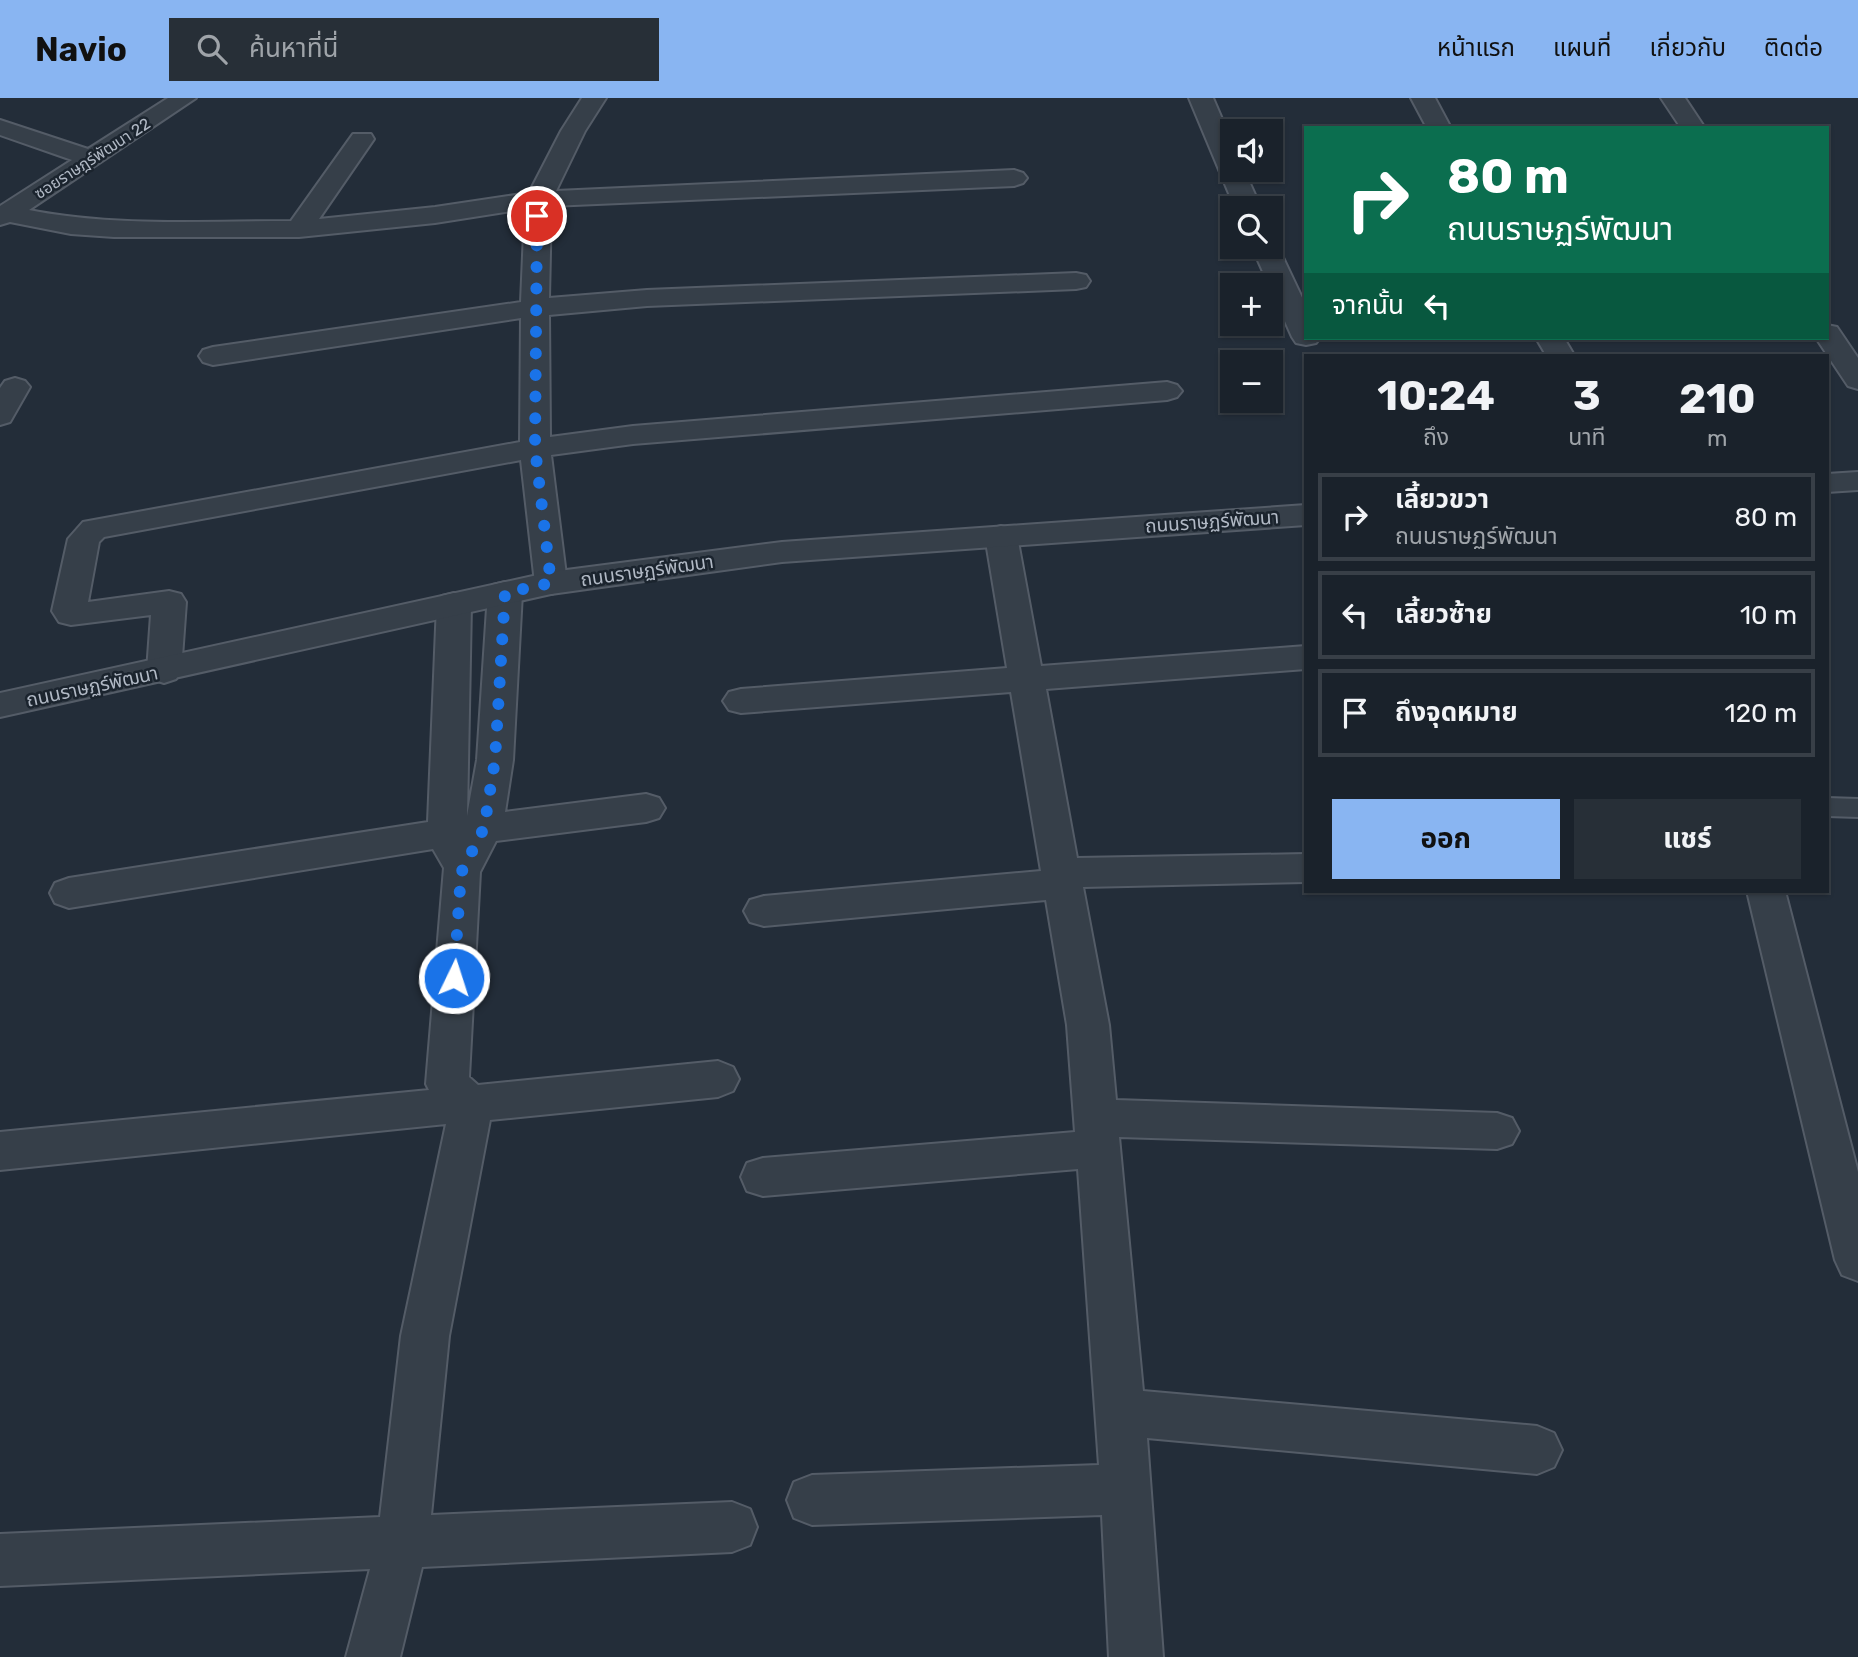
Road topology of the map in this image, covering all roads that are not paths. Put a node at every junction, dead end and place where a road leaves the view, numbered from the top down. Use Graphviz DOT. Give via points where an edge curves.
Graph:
graph roads {
  1 [pos="184,98"];
  2 [pos="594,98"];
  3 [pos="1201,98"];
  4 [pos="1423,98"];
  5 [pos="1673,98"];
  6 [pos="1438,126"];
  7 [pos="1692,126"];
  8 [pos="0,127"];
  9 [pos="362,139"];
  10 [pos="91,158"];
  11 [pos="1014,178"];
  12 [pos="1243,196"];
  13 [pos="539,199"];
  14 [pos="3,215"];
  15 [pos="299,229"];
  16 [pos="1270,259"];
  17 [pos="1076,281"];
  18 [pos="535,308"];
  19 [pos="1304,333"];
  20 [pos="1829,336"];
  21 [pos="213,356"];
  22 [pos="1858,380"];
  23 [pos="15,387"];
  24 [pos="1167,391"];
  25 [pos="0,416"];
  26 [pos="535,448"];
  27 [pos="1858,481"];
  28 [pos="1829,483"];
  29 [pos="1304,515"];
  30 [pos="1002,536"];
  31 [pos="551,583"];
  32 [pos="505,593"];
  33 [pos="453,604"];
  34 [pos="1304,657"];
  35 [pos="164,671"];
  36 [pos="1026,677"];
  37 [pos="741,701"];
  38 [pos="0,705"];
  39 [pos="1829,807"];
  40 [pos="646,808"];
  41 [pos="1858,808"];
  42 [pos="484,828"];
  43 [pos="453,853"];
  44 [pos="1304,868"];
  45 [pos="1063,878"];
  46 [pos="69,893"];
  47 [pos="1766,893"];
  48 [pos="764,911"];
  49 [pos="611,1068"];
  50 [pos="718,1079"];
  51 [pos="459,1095"];
  52 [pos="0,1124"];
  53 [pos="1497,1131"];
  54 [pos="1097,1134"];
  55 [pos="0,1151"];
  56 [pos="763,1177"];
  57 [pos="1858,1260"];
  58 [pos="1121,1412"];
  59 [pos="1536,1450"];
  60 [pos="1125,1489"];
  61 [pos="812,1500"];
  62 [pos="732,1527"];
  63 [pos="403,1541"];
  64 [pos="0,1560"];
  65 [pos="373,1657"];
  66 [pos="1136,1657"];
  1 -- 10 [label="street, ซอยราษฎร์พัฒนา 22"];
  2 -- 13 [label="street"];
  3 -- 12 [label="street"];
  4 -- 6 [label="street"];
  5 -- 7 [label="street"];
  8 -- 10 [label="street"];
  9 -- 15 [label="street"];
  10 -- 14 [label="street, ซอยราษฎร์พัฒนา 22"];
  11 -- 13 [label="street"];
  13 -- 15 [label="street"];
  13 -- 18 [label="street"];
  14 -- 15 [label="street" via="114,229"];
  16 -- 19 [label="street"];
  17 -- 18 [label="street" via="709,295"];
  18 -- 21 [label="street"];
  18 -- 26 [label="street"];
  20 -- 22 [label="street"];
  23 -- 25 [label="street"];
  24 -- 26 [label="street" via="723,425"];
  26 -- 31 [label="street"];
  26 -- 35 [label="street" via="90,531 69,611 78,614 169,602"];
  27 -- 28 [label="street"];
  29 -- 30 [label="street, ถนนราษฏร์พัฒนา"];
  30 -- 31 [label="street, ถนนราษฏร์พัฒนา" via="782,552"];
  30 -- 36 [label="street"];
  31 -- 32 [label="street, ถนนราษฏร์พัฒนา"];
  32 -- 33 [label="street, ถนนราษฏร์พัฒนา"];
  32 -- 42 [label="street" via="495,760"];
  33 -- 35 [label="street, ถนนราษฏร์พัฒนา"];
  33 -- 43 [label="street"];
  34 -- 36 [label="street"];
  35 -- 38 [label="street, ถนนราษฏร์พัฒนา"];
  36 -- 37 [label="street"];
  36 -- 45 [label="street"];
  39 -- 41 [label="lane"];
  40 -- 42 [label="street"];
  42 -- 43 [label="street"];
  43 -- 46 [label="street"];
  43 -- 51 [label="street"];
  44 -- 45 [label="street"];
  45 -- 48 [label="street"];
  45 -- 54 [label="street" via="1088,1025"];
  47 -- 57 [label="street"];
  49 -- 51 [label="street"];
  50 -- 51 [label="street"];
  51 -- 52 [label="street"];
  51 -- 55 [label="street"];
  51 -- 63 [label="street" via="425,1336"];
  53 -- 54 [label="street"];
  54 -- 56 [label="street"];
  54 -- 58 [label="street"];
  58 -- 59 [label="street"];
  58 -- 60 [label="street"];
  60 -- 61 [label="street"];
  60 -- 66 [label="street"];
  62 -- 63 [label="street"];
  63 -- 64 [label="street"];
  63 -- 65 [label="street"];
}
